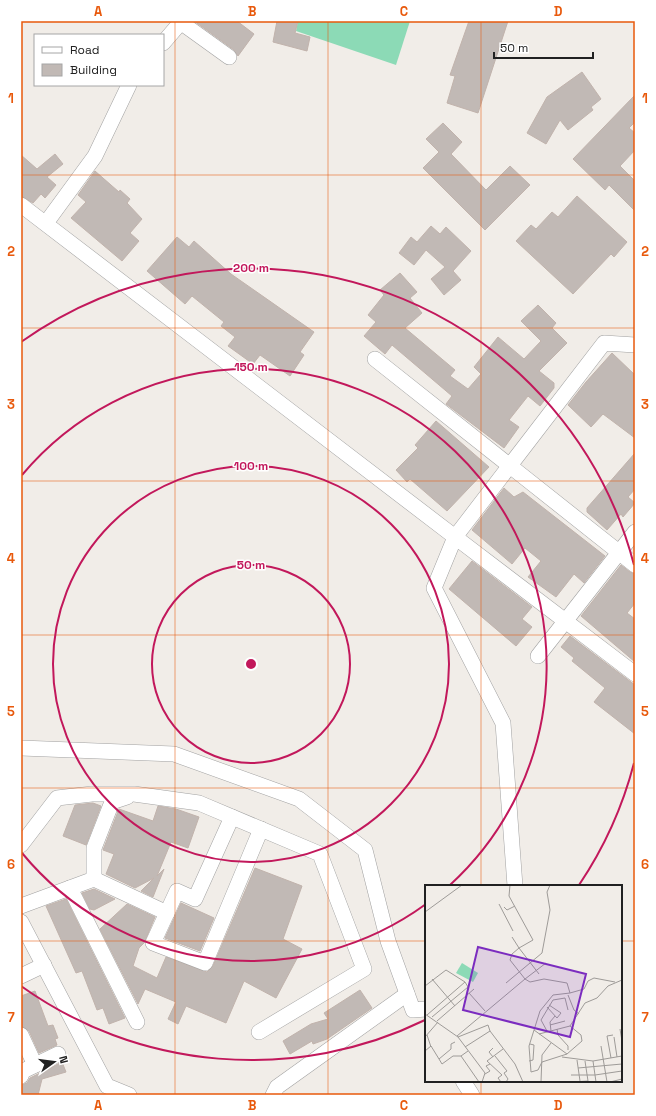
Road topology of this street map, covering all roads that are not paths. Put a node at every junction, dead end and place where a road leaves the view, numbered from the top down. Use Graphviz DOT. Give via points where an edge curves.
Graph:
graph roads {
  1 [pos="180,22"];
  2 [pos="164,42"];
  3 [pos="229,57"];
  4 [pos="129,86"];
  5 [pos="21,205"];
  6 [pos="46,223"];
  7 [pos="635,345"];
  8 [pos="375,359"];
  9 [pos="510,466"];
  10 [pos="635,532"];
  11 [pos="455,537"];
  12 [pos="619,553"];
  13 [pos="635,566"];
  14 [pos="565,621"];
  15 [pos="538,656"];
  16 [pos="635,674"];
  17 [pos="21,748"];
  18 [pos="134,794"];
  19 [pos="232,817"];
  20 [pos="262,829"];
  21 [pos="21,845"];
  22 [pos="94,879"];
  23 [pos="515,885"];
  24 [pos="70,888"];
  25 [pos="21,906"];
  26 [pos="167,913"];
  27 [pos="21,922"];
  28 [pos="44,965"];
  29 [pos="21,976"];
  30 [pos="407,994"];
  31 [pos="425,1009"];
  32 [pos="137,1022"];
  33 [pos="259,1032"];
  34 [pos="21,1036"];
  35 [pos="58,1054"];
  36 [pos="35,1065"];
  37 [pos="21,1076"];
  38 [pos="464,1082"];
  39 [pos="105,1091"];
  40 [pos="129,1095"];
  41 [pos="273,1095"];
  42 [pos="472,1095"];
  1 -- 2 [label="street"];
  1 -- 3 [label="street"];
  4 -- 6 [label="street" via="95,156"];
  5 -- 6 [label="street"];
  6 -- 11 [label="street"];
  7 -- 9 [label="street" via="604,343"];
  8 -- 9 [label="street"];
  9 -- 11 [label="street"];
  9 -- 12 [label="street"];
  10 -- 12 [label="street"];
  11 -- 14 [label="street"];
  11 -- 23 [label="street" via="434,588 503,723"];
  12 -- 13 [label="street"];
  12 -- 14 [label="street"];
  14 -- 15 [label="street"];
  14 -- 16 [label="street"];
  17 -- 30 [label="street" via="174,754 299,798 365,850 388,941"];
  18 -- 19 [label="street" via="199,803"];
  18 -- 21 [label="street" via="92,794 58,798"];
  18 -- 22 [label="street" via="112,802 94,848"];
  19 -- 20 [label="street"];
  19 -- 26 [label="street" via="195,899 177,891"];
  20 -- 26 [label="street" via="205,963 154,943"];
  20 -- 33 [label="street" via="320,854 364,969"];
  22 -- 24 [label="street"];
  22 -- 26 [label="street"];
  24 -- 25 [label="street"];
  24 -- 32 [label="street"];
  27 -- 28 [label="street"];
  28 -- 29 [label="street"];
  28 -- 39 [label="street"];
  30 -- 31 [label="street" via="413,1010"];
  30 -- 41 [label="street" via="277,1087"];
  34 -- 36 [label="street"];
  35 -- 36 [label="street"];
  36 -- 37 [label="street" via="23,1071"];
  38 -- 42 [label="street"];
  39 -- 40 [label="street"];
}
